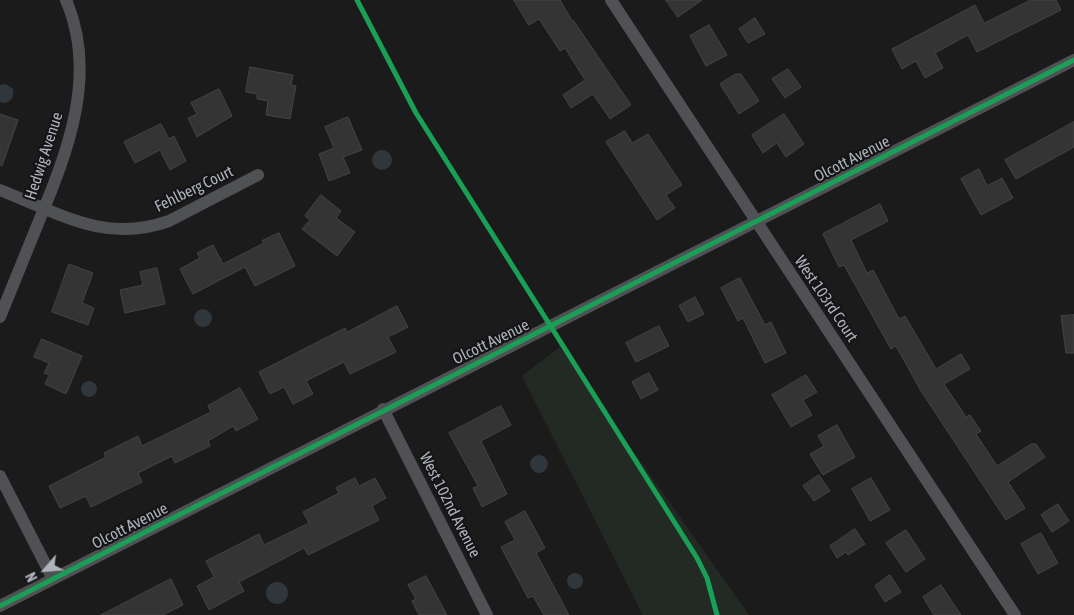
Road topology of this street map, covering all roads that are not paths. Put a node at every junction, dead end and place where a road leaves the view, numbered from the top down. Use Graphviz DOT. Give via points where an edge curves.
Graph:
graph roads {
  1 [pos="66,0"];
  2 [pos="612,0"];
  3 [pos="1074,60"];
  4 [pos="258,175"];
  5 [pos="0,190"];
  6 [pos="44,208"];
  7 [pos="756,222"];
  8 [pos="0,317"];
  9 [pos="383,409"];
  10 [pos="0,476"];
  11 [pos="53,579"];
  12 [pos="0,606"];
  13 [pos="487,615"];
  14 [pos="1015,615"];
  1 -- 6 [label="street, Hedwig Avenue" via="78,37 81,69 75,117"];
  2 -- 7 [label="street, West 103rd Court"];
  3 -- 7 [label="street, Olcott Avenue"];
  4 -- 6 [label="street, Fehlberg Court" via="169,221 142,229 98,228"];
  5 -- 6 [label="street, Fehlberg Court"];
  6 -- 8 [label="street, Hedwig Avenue"];
  7 -- 9 [label="street, Olcott Avenue"];
  7 -- 14 [label="street, West 103rd Court"];
  9 -- 11 [label="street, Olcott Avenue"];
  9 -- 13 [label="street, West 102nd Avenue"];
  10 -- 11 [label="street"];
  11 -- 12 [label="street, Olcott Avenue"];
}
